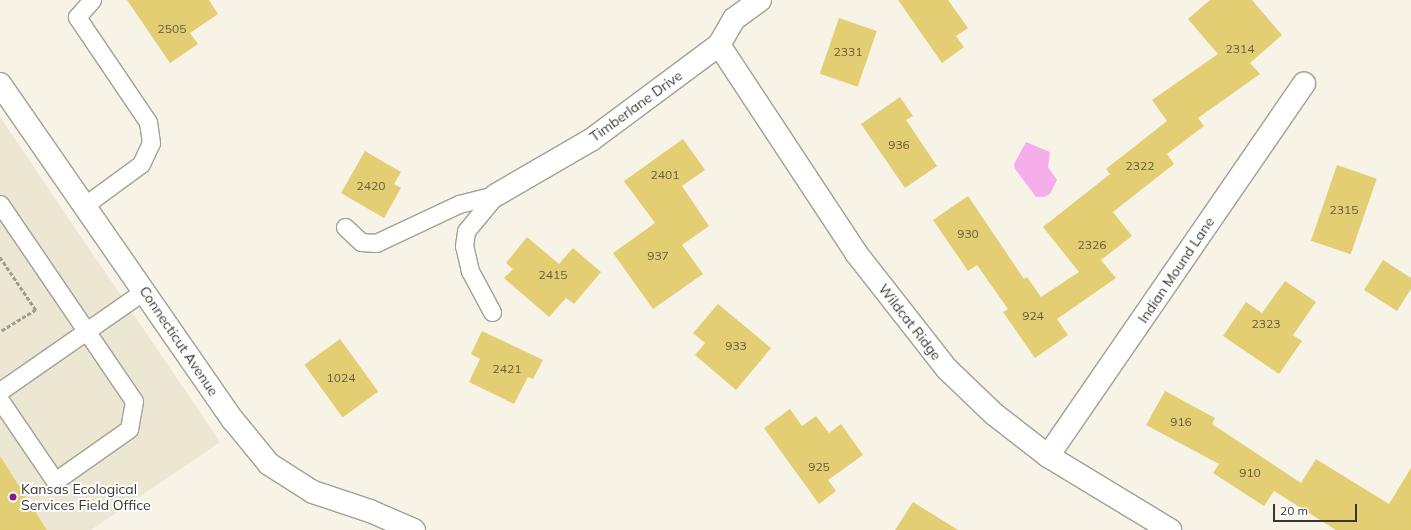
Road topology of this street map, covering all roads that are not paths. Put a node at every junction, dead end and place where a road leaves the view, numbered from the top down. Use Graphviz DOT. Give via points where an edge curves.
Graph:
graph roads {
  1 [pos="92,0"];
  2 [pos="760,0"];
  3 [pos="719,45"];
  4 [pos="0,84"];
  5 [pos="1304,84"];
  6 [pos="496,195"];
  7 [pos="0,204"];
  8 [pos="85,205"];
  9 [pos="345,227"];
  10 [pos="144,291"];
  11 [pos="492,312"];
  12 [pos="87,331"];
  13 [pos="0,391"];
  14 [pos="0,400"];
  15 [pos="1048,456"];
  16 [pos="414,530"];
  17 [pos="1170,530"];
  1 -- 8 [label="lane" via="77,17 148,122 151,144 141,164"];
  2 -- 3 [label="street, Timberlane Drive" via="734,19"];
  3 -- 6 [label="street, Timberlane Drive" via="591,140"];
  3 -- 15 [label="street, Wildcat Ridge" via="856,253 947,369 994,414"];
  4 -- 8 [label="street, Connecticut Avenue"];
  5 -- 15 [label="street, Indian Mound Lane"];
  6 -- 9 [label="lane" via="459,204 376,243 361,242"];
  6 -- 11 [label="lane" via="466,231 464,246 470,271"];
  7 -- 12 [label="lane"];
  8 -- 10 [label="street, Connecticut Avenue"];
  10 -- 12 [label="lane"];
  10 -- 16 [label="street, Connecticut Avenue" via="232,420 269,464 313,492 370,510"];
  12 -- 13 [label="lane"];
  12 -- 14 [label="lane" via="134,401 129,429 55,481"];
  15 -- 17 [label="street, Wildcat Ridge"];
}
